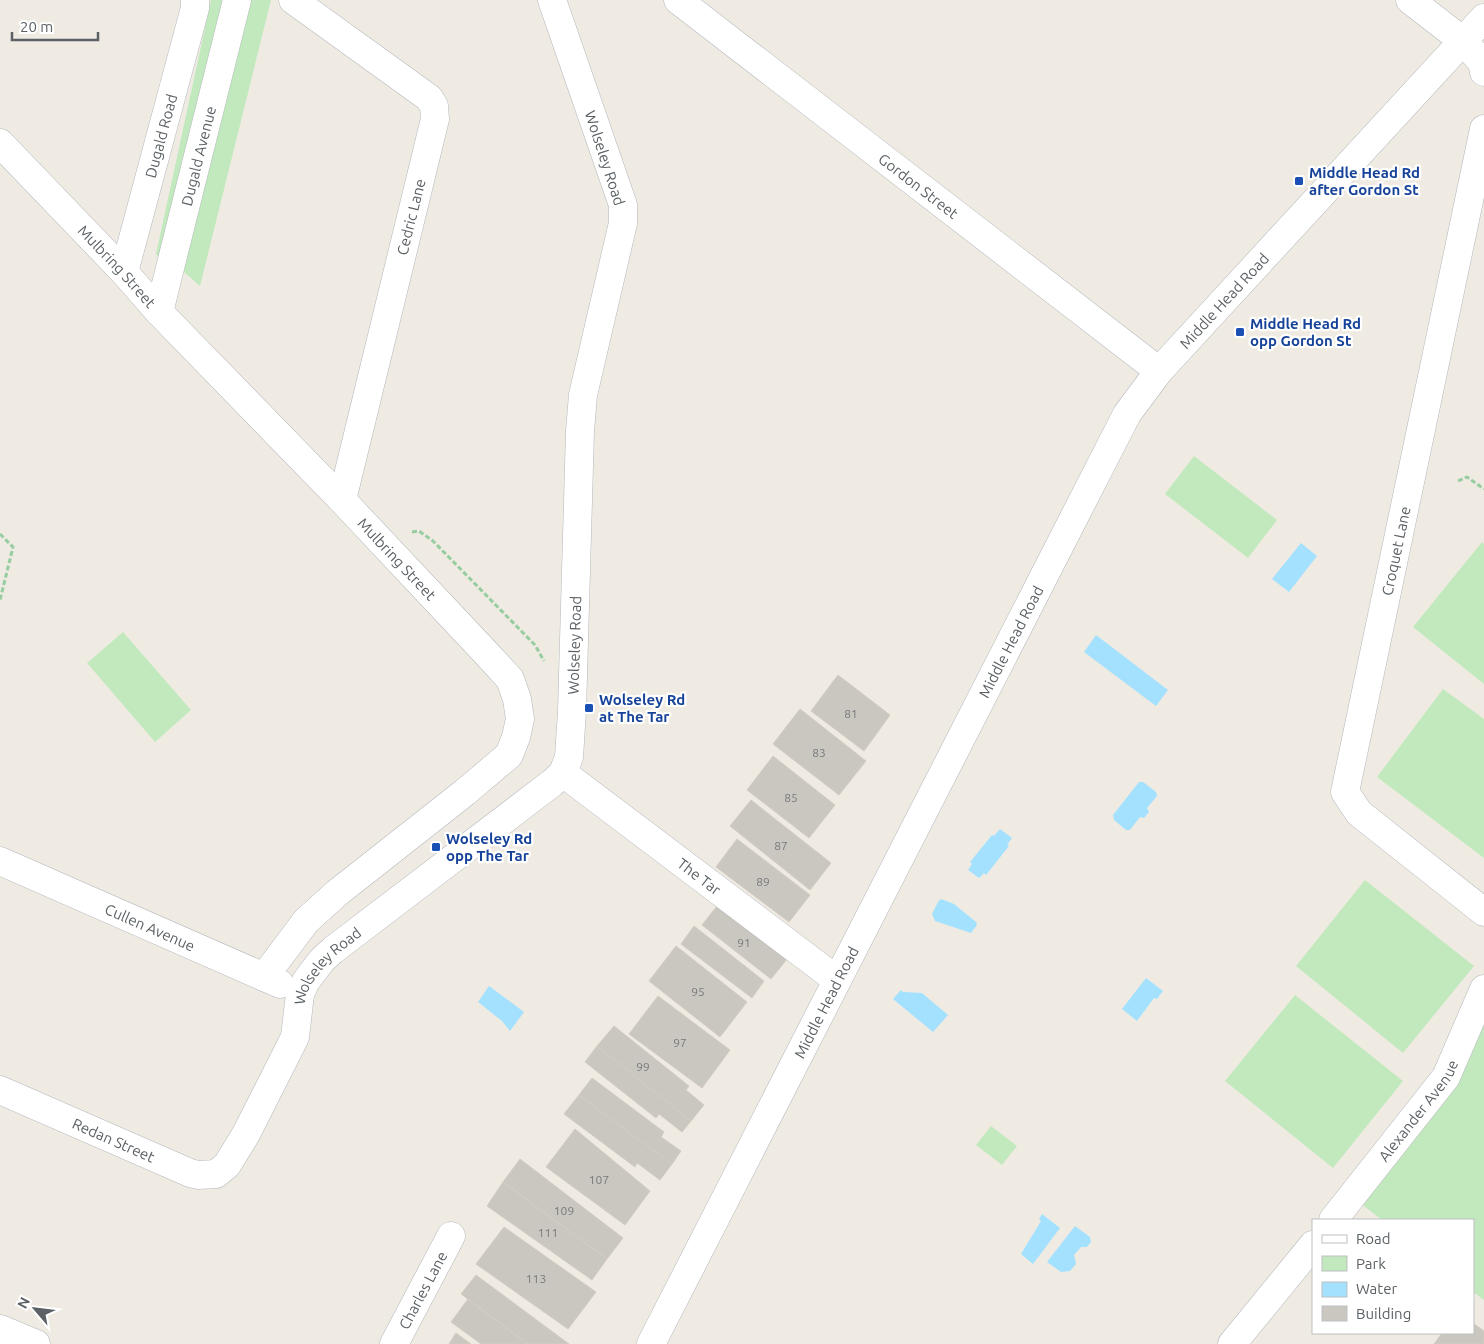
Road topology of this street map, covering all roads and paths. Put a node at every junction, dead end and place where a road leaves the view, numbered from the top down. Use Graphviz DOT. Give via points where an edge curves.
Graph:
graph roads {
  1 [pos="195,0"];
  2 [pos="237,0"];
  3 [pos="293,0"];
  4 [pos="552,0"];
  5 [pos="678,0"];
  6 [pos="1410,0"];
  7 [pos="1484,18"];
  8 [pos="1463,41"];
  9 [pos="1484,72"];
  10 [pos="1484,129"];
  11 [pos="0,143"];
  12 [pos="124,272"];
  13 [pos="159,312"];
  14 [pos="1159,371"];
  15 [pos="1458,481"];
  16 [pos="1484,489"];
  17 [pos="342,500"];
  18 [pos="0,534"];
  19 [pos="434,541"];
  20 [pos="0,600"];
  21 [pos="547,667"];
  22 [pos="563,773"];
  23 [pos="0,861"];
  24 [pos="1484,912"];
  25 [pos="264,977"];
  26 [pos="837,980"];
  27 [pos="1484,990"];
  28 [pos="300,994"];
  29 [pos="0,1090"];
  30 [pos="227,1165"];
  31 [pos="1334,1219"];
  32 [pos="452,1236"];
  33 [pos="1312,1246"];
  34 [pos="0,1329"];
  35 [pos="36,1344"];
  36 [pos="394,1344"];
  37 [pos="651,1344"];
  38 [pos="1232,1344"];
  1 -- 12 [label="street, Dugald Road"];
  2 -- 13 [label="street, Dugald Avenue"];
  3 -- 17 [label="street, Cedric Lane" via="429,98 434,106 435,119"];
  4 -- 22 [label="street, Wolseley Road" via="623,205 623,224 583,395 572,711 569,757"];
  5 -- 14 [label="street, Gordon Street"];
  6 -- 8 [label="street"];
  7 -- 8 [label="street, Middle Head Road"];
  8 -- 9 [label="street" via="1482,62"];
  8 -- 14 [label="street, Middle Head Road"];
  10 -- 24 [label="street, Croquet Lane" via="1345,792 1359,813"];
  11 -- 12 [label="street, Mulbring Street"];
  12 -- 13 [label="street, Mulbring Street"];
  13 -- 17 [label="street, Mulbring Street"];
  14 -- 26 [label="street, Middle Head Road" via="1122,423"];
  15 -- 16 [label="path" via="1467,478"];
  17 -- 25 [label="street, Mulbring Street" via="510,679 520,719 509,755 306,921"];
  18 -- 20 [label="path" via="13,547"];
  19 -- 21 [label="path" via="535,645"];
  22 -- 26 [label="street, The Tar"];
  22 -- 28 [label="street, Wolseley Road" via="333,950 306,981"];
  23 -- 25 [label="street, Cullen Avenue"];
  25 -- 28 [label="street, Cullen Avenue"];
  26 -- 37 [label="street, Middle Head Road"];
  27 -- 31 [label="street, Alexander Avenue" via="1446,1078"];
  28 -- 30 [label="street, Wolseley Road" via="296,1031 288,1051"];
  29 -- 30 [label="street, Redan Street" via="190,1173 216,1174"];
  32 -- 36 [label="street, Charles Lane"];
  33 -- 38 [label="street"];
  34 -- 35 [label="street"];
}
